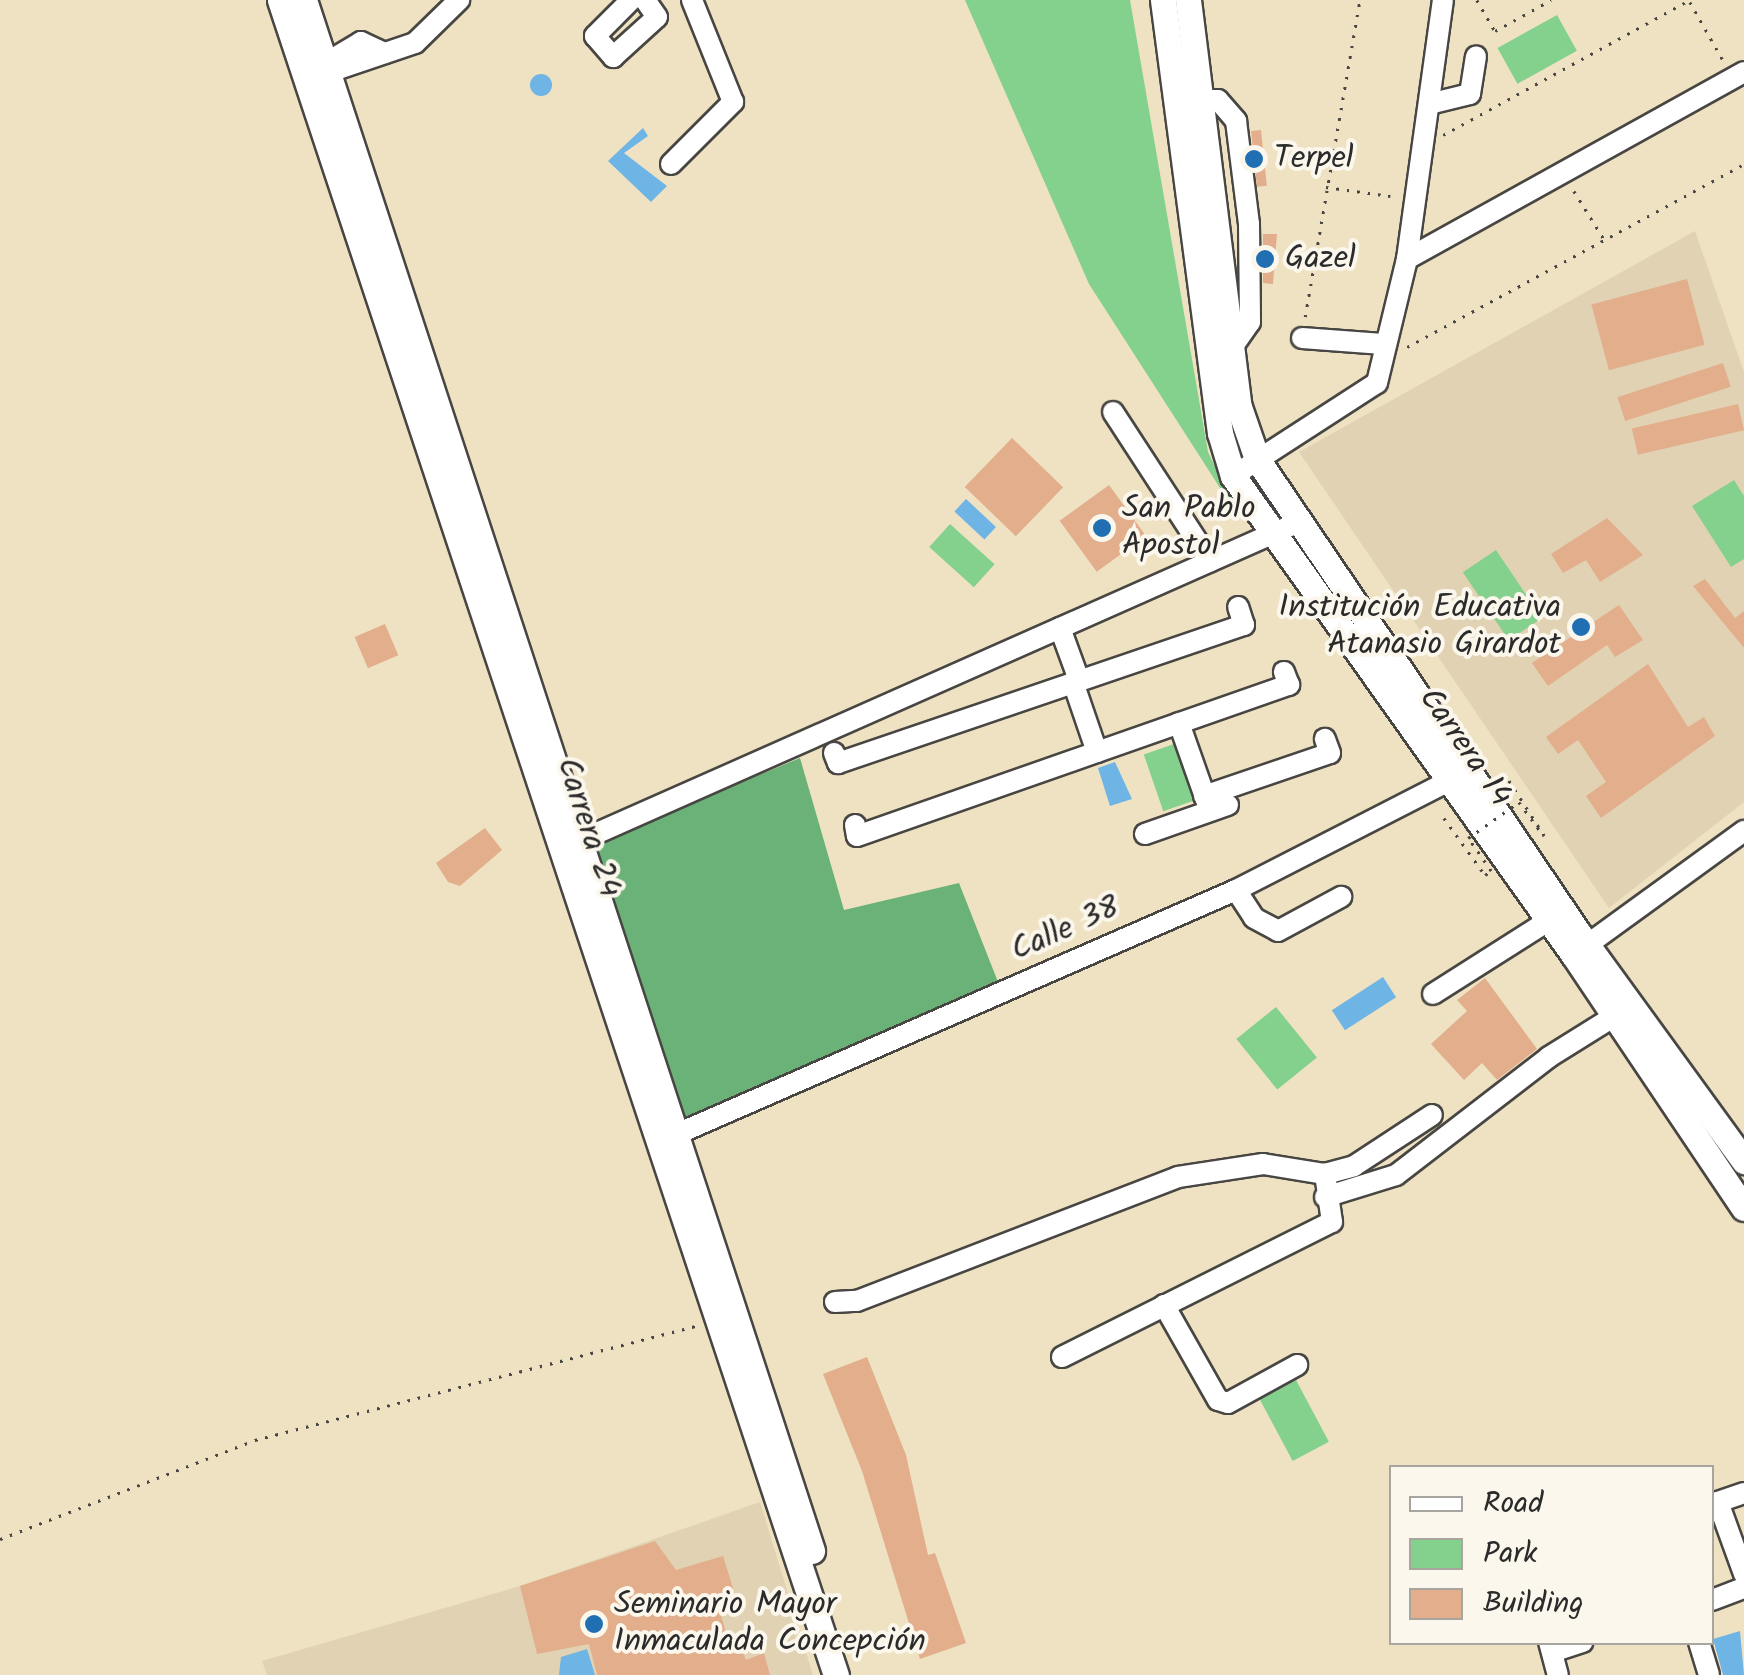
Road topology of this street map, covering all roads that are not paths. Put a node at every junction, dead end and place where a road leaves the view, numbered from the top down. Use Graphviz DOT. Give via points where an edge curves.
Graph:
graph roads {
  1 [pos="280,0"];
  2 [pos="304,0"];
  3 [pos="459,0"];
  4 [pos="631,0"];
  5 [pos="645,0"];
  6 [pos="692,0"];
  7 [pos="1163,0"];
  8 [pos="1188,0"];
  9 [pos="1443,0"];
  10 [pos="1476,56"];
  11 [pos="313,67"];
  12 [pos="1735,69"];
  13 [pos="1200,97"];
  14 [pos="1428,104"];
  15 [pos="1174,106"];
  16 [pos="671,164"];
  17 [pos="1249,224"];
  18 [pos="1216,226"];
  19 [pos="1407,259"];
  20 [pos="1302,338"];
  21 [pos="1392,347"];
  22 [pos="1231,349"];
  23 [pos="1113,412"];
  24 [pos="1256,459"];
  25 [pos="1233,476"];
  26 [pos="1299,522"];
  27 [pos="1271,534"];
  28 [pos="1210,561"];
  29 [pos="1238,607"];
  30 [pos="1055,630"];
  31 [pos="1284,672"];
  32 [pos="1074,682"];
  33 [pos="1435,714"];
  34 [pos="1179,724"];
  35 [pos="1411,728"];
  36 [pos="1325,739"];
  37 [pos="1097,752"];
  38 [pos="834,753"];
  39 [pos="1472,768"];
  40 [pos="1449,782"];
  41 [pos="1214,804"];
  42 [pos="856,825"];
  43 [pos="1145,834"];
  44 [pos="1742,837"];
  45 [pos="569,846"];
  46 [pos="1236,890"];
  47 [pos="1341,897"];
  48 [pos="1556,916"];
  49 [pos="1583,950"];
  50 [pos="1433,994"];
  51 [pos="1613,1018"];
  52 [pos="1432,1115"];
  53 [pos="677,1134"];
  54 [pos="1744,1161"];
  55 [pos="1325,1174"];
  56 [pos="1325,1197"];
  57 [pos="1744,1208"];
  58 [pos="835,1302"];
  59 [pos="1164,1305"];
  60 [pos="1062,1357"];
  61 [pos="1297,1364"];
  62 [pos="1744,1494"];
  63 [pos="1715,1503"];
  64 [pos="780,1510"];
  65 [pos="1744,1574"];
  66 [pos="1744,1588"];
  67 [pos="1714,1599"];
  68 [pos="1700,1645"];
  69 [pos="1551,1647"];
  70 [pos="836,1675"];
  71 [pos="852,1675"];
  72 [pos="1558,1675"];
  73 [pos="1709,1675"];
  1 -- 11 [label="main road, Carrera 24"];
  2 -- 11 [label="main road, Carrera 24"];
  3 -- 11 [label="street" via="416,43 341,68"];
  4 -- 5 [label="street" via="595,36 612,57 658,17"];
  6 -- 16 [label="street" via="732,102"];
  7 -- 15 [label="main road, Carrera 14"];
  8 -- 13 [label="main road, Carrera 14"];
  9 -- 14 [label="street"];
  10 -- 14 [label="street" via="1470,94"];
  11 -- 45 [label="main road, Carrera 24"];
  12 -- 19 [label="street"];
  13 -- 15 [label="street"];
  13 -- 17 [label="street" via="1229,107 1236,121"];
  13 -- 18 [label="main road, Carrera 14"];
  14 -- 19 [label="street"];
  15 -- 25 [label="main road, Carrera 14" via="1220,433"];
  17 -- 18 [label="street"];
  17 -- 22 [label="street" via="1250,322"];
  18 -- 22 [label="main road, Carrera 14"];
  19 -- 21 [label="street"];
  20 -- 21 [label="street"];
  21 -- 24 [label="street" via="1377,383"];
  22 -- 24 [label="main road, Carrera 14" via="1238,407"];
  23 -- 28 [label="street"];
  24 -- 25 [label="street"];
  24 -- 26 [label="main road, Carrera 14"];
  25 -- 27 [label="main road, Carrera 14"];
  26 -- 27 [label="street"];
  26 -- 33 [label="main road, Carrera 14"];
  27 -- 28 [label="street"];
  27 -- 35 [label="main road, Carrera 14"];
  28 -- 30 [label="street"];
  29 -- 32 [label="street" via="1244,625"];
  30 -- 32 [label="street"];
  30 -- 45 [label="street"];
  31 -- 34 [label="street" via="1289,684"];
  32 -- 37 [label="street"];
  32 -- 38 [label="street" via="838,763"];
  33 -- 35 [label="street"];
  33 -- 39 [label="main road, Carrera 14"];
  34 -- 37 [label="street"];
  34 -- 41 [label="street"];
  35 -- 40 [label="main road, Carrera 14"];
  36 -- 41 [label="street" via="1330,753"];
  37 -- 42 [label="street" via="857,836"];
  39 -- 40 [label="street, Calle 38"];
  39 -- 48 [label="main road, Carrera 14"];
  40 -- 46 [label="street, Calle 38"];
  40 -- 48 [label="main road, Carrera 14"];
  41 -- 43 [label="street"];
  44 -- 49 [label="street"];
  45 -- 53 [label="main road, Carrera 24"];
  45 -- 64 [label="main road, Carrera 24"];
  46 -- 47 [label="street" via="1254,918 1278,932"];
  46 -- 53 [label="street, Calle 38"];
  48 -- 49 [label="main road, Carrera 14"];
  48 -- 50 [label="street"];
  49 -- 51 [label="main road, Carrera 14"];
  49 -- 54 [label="main road, Carrera 14"];
  51 -- 56 [label="street" via="1549,1057 1396,1175"];
  51 -- 57 [label="main road, Carrera 14"];
  52 -- 55 [label="street" via="1354,1166"];
  53 -- 64 [label="main road, Carrera 24"];
  55 -- 56 [label="street"];
  55 -- 58 [label="street" via="1263,1164 1178,1177 857,1302"];
  56 -- 59 [label="street" via="1332,1222"];
  59 -- 60 [label="street"];
  59 -- 61 [label="street" via="1218,1400 1228,1403"];
  62 -- 63 [label="street"];
  63 -- 65 [label="street"];
  64 -- 70 [label="main road, Carrera 24"];
  64 -- 71 [label="main road, Carrera 24"];
  66 -- 67 [label="street"];
  68 -- 73 [label="street"];
  69 -- 72 [label="street"];
}
